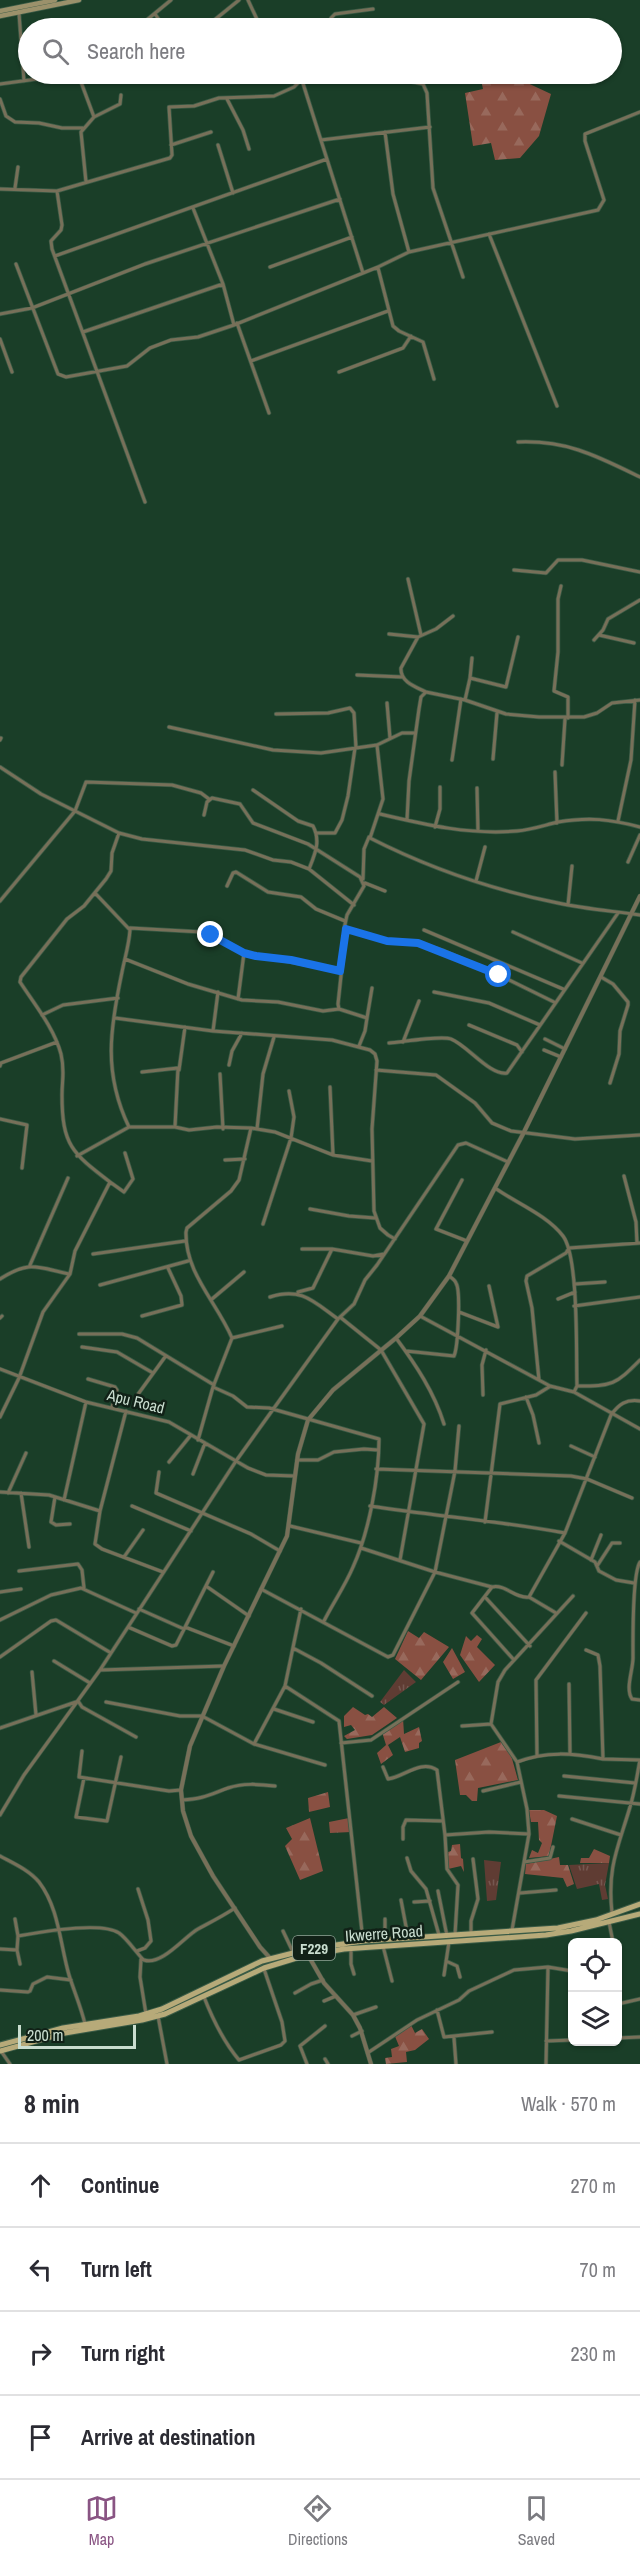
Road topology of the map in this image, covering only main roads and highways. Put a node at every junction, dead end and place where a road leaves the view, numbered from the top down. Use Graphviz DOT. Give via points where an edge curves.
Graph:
graph roads {
  1 [pos="55,0"];
  2 [pos="80,0"];
  3 [pos="41,1"];
  4 [pos="0,11"];
  5 [pos="0,16"];
  6 [pos="640,1904"];
  7 [pos="640,1914"];
  8 [pos="448,1939"];
  9 [pos="384,1943"];
  10 [pos="0,2049"];
  1 -- 3 [label="main road"];
  2 -- 5 [label="main road"];
  3 -- 4 [label="main road"];
  6 -- 8 [label="main road, F229" via="571,1925 455,1935"];
  7 -- 8 [label="main road, Ikwerre Road / F229" via="559,1934"];
  8 -- 9 [label="main road, Ikwerre Road / F229"];
  8 -- 9 [label="main road, F229" via="439,1936"];
  9 -- 10 [label="main road, Ikwerre Road / F229" via="308,1955 264,1968 158,2016"];
  9 -- 10 [label="main road, F229" via="363,1941 270,1958 184,2001 146,2014 85,2024"];
}
